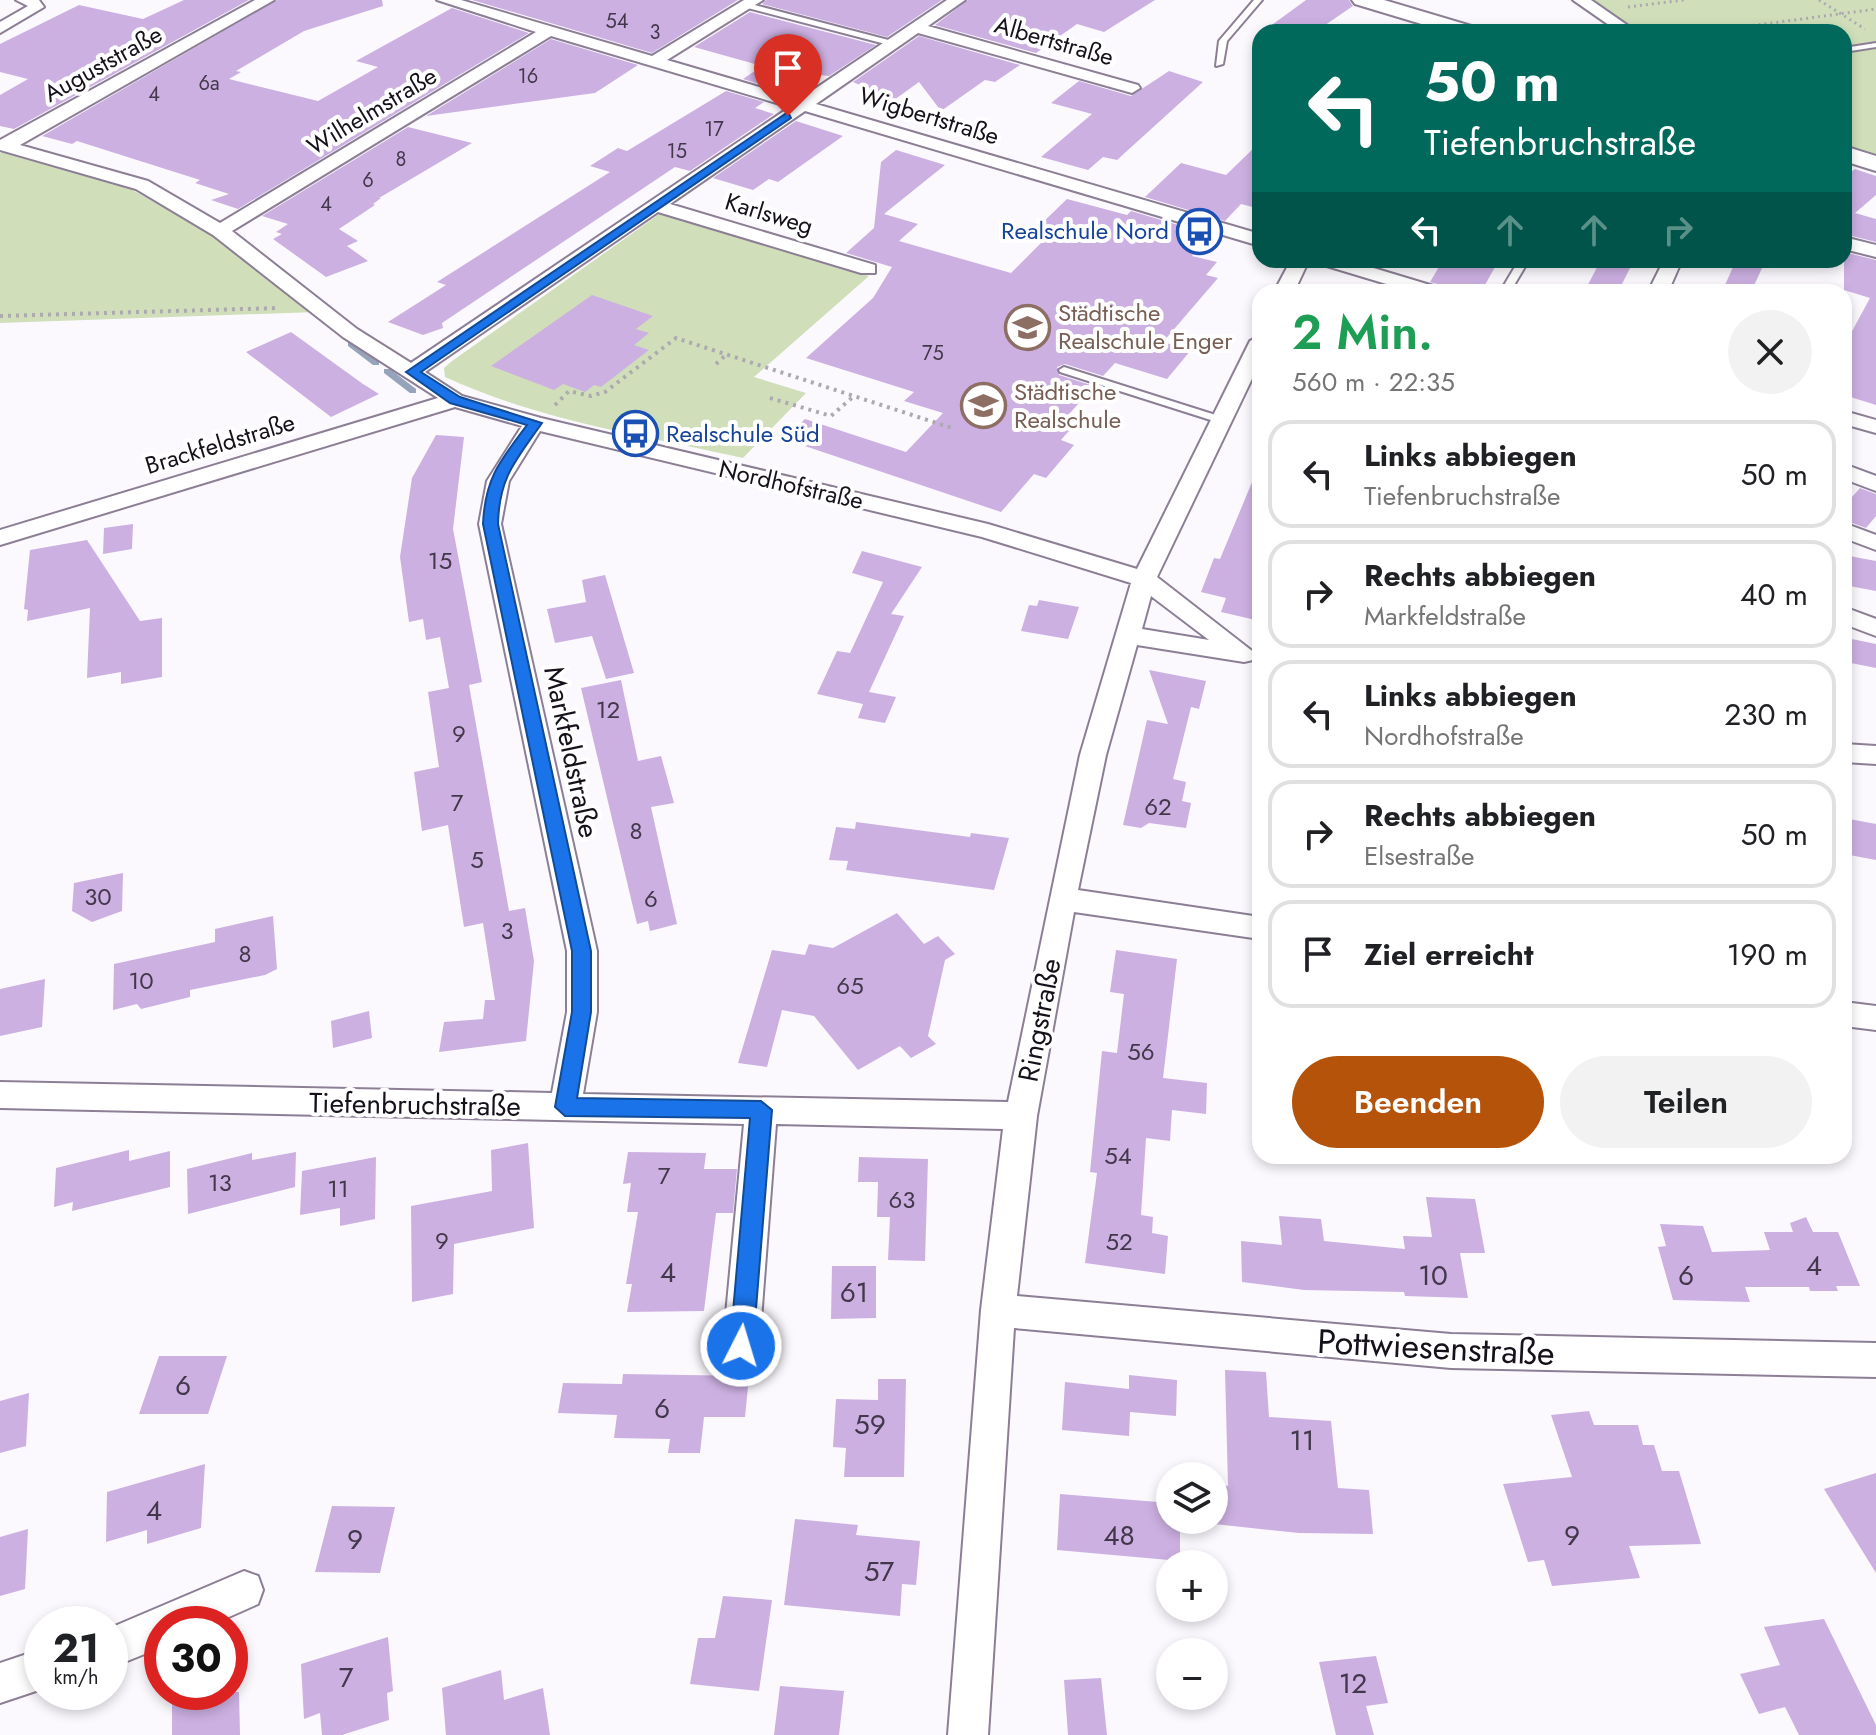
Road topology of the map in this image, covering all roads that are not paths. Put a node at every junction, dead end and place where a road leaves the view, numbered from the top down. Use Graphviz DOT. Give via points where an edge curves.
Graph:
graph roads {
  1 [pos="24,0"];
  2 [pos="266,0"];
  3 [pos="445,0"];
  4 [pos="957,0"];
  5 [pos="1258,0"];
  6 [pos="1362,0"];
  7 [pos="1581,0"];
  8 [pos="751,2"];
  9 [pos="1444,24"];
  10 [pos="1617,24"];
  11 [pos="0,28"];
  12 [pos="916,28"];
  13 [pos="548,31"];
  14 [pos="893,44"];
  15 [pos="1876,45"];
  16 [pos="1852,49"];
  17 [pos="655,61"];
  18 [pos="1219,64"];
  19 [pos="1132,88"];
  20 [pos="803,105"];
  21 [pos="3,145"];
  22 [pos="1852,156"];
  23 [pos="1876,164"];
  24 [pos="657,206"];
  25 [pos="220,231"];
  26 [pos="1252,238"];
  27 [pos="1852,245"];
  28 [pos="1876,251"];
  29 [pos="1354,268"];
  30 [pos="868,269"];
  31 [pos="1406,284"];
  32 [pos="1252,357"];
  33 [pos="1064,370"];
  34 [pos="412,372"];
  35 [pos="455,400"];
  36 [pos="1221,420"];
  37 [pos="1852,420"];
  38 [pos="536,423"];
  39 [pos="1876,427"];
  40 [pos="1852,474"];
  41 [pos="1876,484"];
  42 [pos="1852,533"];
  43 [pos="0,538"];
  44 [pos="1876,543"];
  45 [pos="1144,579"];
  46 [pos="1852,618"];
  47 [pos="1876,628"];
  48 [pos="1125,635"];
  49 [pos="1252,656"];
  50 [pos="1852,754"];
  51 [pos="1876,755"];
  52 [pos="1062,899"];
  53 [pos="1252,927"];
  54 [pos="1852,1015"];
  55 [pos="1876,1018"];
  56 [pos="0,1095"];
  57 [pos="565,1107"];
  58 [pos="761,1110"];
  59 [pos="1021,1116"];
  60 [pos="998,1310"];
  61 [pos="741,1346"];
  62 [pos="1876,1360"];
  63 [pos="244,1590"];
  64 [pos="209,1606"];
  65 [pos="24,1675"];
  66 [pos="0,1683"];
  67 [pos="968,1735"];
  1 -- 11 [label="street" via="36,7"];
  2 -- 21 [label="street, Auguststraße"];
  3 -- 13 [label="street, Wigbertstraße"];
  4 -- 12 [label="street"];
  5 -- 18 [label="lane" via="1223,41"];
  6 -- 9 [label="main road"];
  7 -- 10 [label="street"];
  8 -- 14 [label="lane"];
  8 -- 17 [label="street"];
  12 -- 14 [label="street"];
  12 -- 19 [label="street, Albertstraße"];
  13 -- 17 [label="street, Wigbertstraße"];
  13 -- 25 [label="street, Wilhelmstraße"];
  14 -- 20 [label="street"];
  15 -- 16 [label="lane"];
  17 -- 20 [label="street, Wigbertstraße"];
  20 -- 24 [label="street"];
  20 -- 26 [label="street, Wigbertstraße"];
  21 -- 25 [label="street, Nordhofstraße" via="142,185"];
  22 -- 23 [label="main road"];
  24 -- 30 [label="street, Karlsweg"];
  24 -- 34 [label="street"];
  25 -- 34 [label="street, Nordhofstraße" via="350,333"];
  27 -- 28 [label="street"];
  29 -- 31 [label="street"];
  32 -- 36 [label="street, Ringstraße"];
  33 -- 36 [label="lane"];
  34 -- 35 [label="street, Nordhofstraße"];
  35 -- 38 [label="street, Nordhofstraße"];
  35 -- 43 [label="street, Brackfeldstraße"];
  36 -- 45 [label="street, Ringstraße"];
  37 -- 39 [label="street"];
  38 -- 45 [label="street, Nordhofstraße" via="988,531"];
  38 -- 57 [label="street, Markfeldstraße" via="499,473 490,524 582,951 582,1012"];
  40 -- 41 [label="street"];
  42 -- 44 [label="street"];
  45 -- 48 [label="street, Ringstraße"];
  45 -- 49 [label="street, Nordhofstraße"];
  46 -- 47 [label="street"];
  48 -- 49 [label="street, Nordhofstraße"];
  48 -- 52 [label="street, Ringstraße"];
  50 -- 51 [label="street"];
  52 -- 53 [label="street"];
  52 -- 59 [label="street, Ringstraße"];
  54 -- 55 [label="street"];
  56 -- 57 [label="street, Tiefenbruchstraße"];
  57 -- 58 [label="street, Tiefenbruchstraße"];
  58 -- 59 [label="street, Tiefenbruchstraße"];
  58 -- 61 [label="street"];
  59 -- 60 [label="street, Ringstraße"];
  60 -- 62 [label="street, Pottwiesenstraße" via="1451,1351"];
  60 -- 67 [label="street, Ringstraße"];
  63 -- 64 [label="street"];
  65 -- 66 [label="street"];
}
